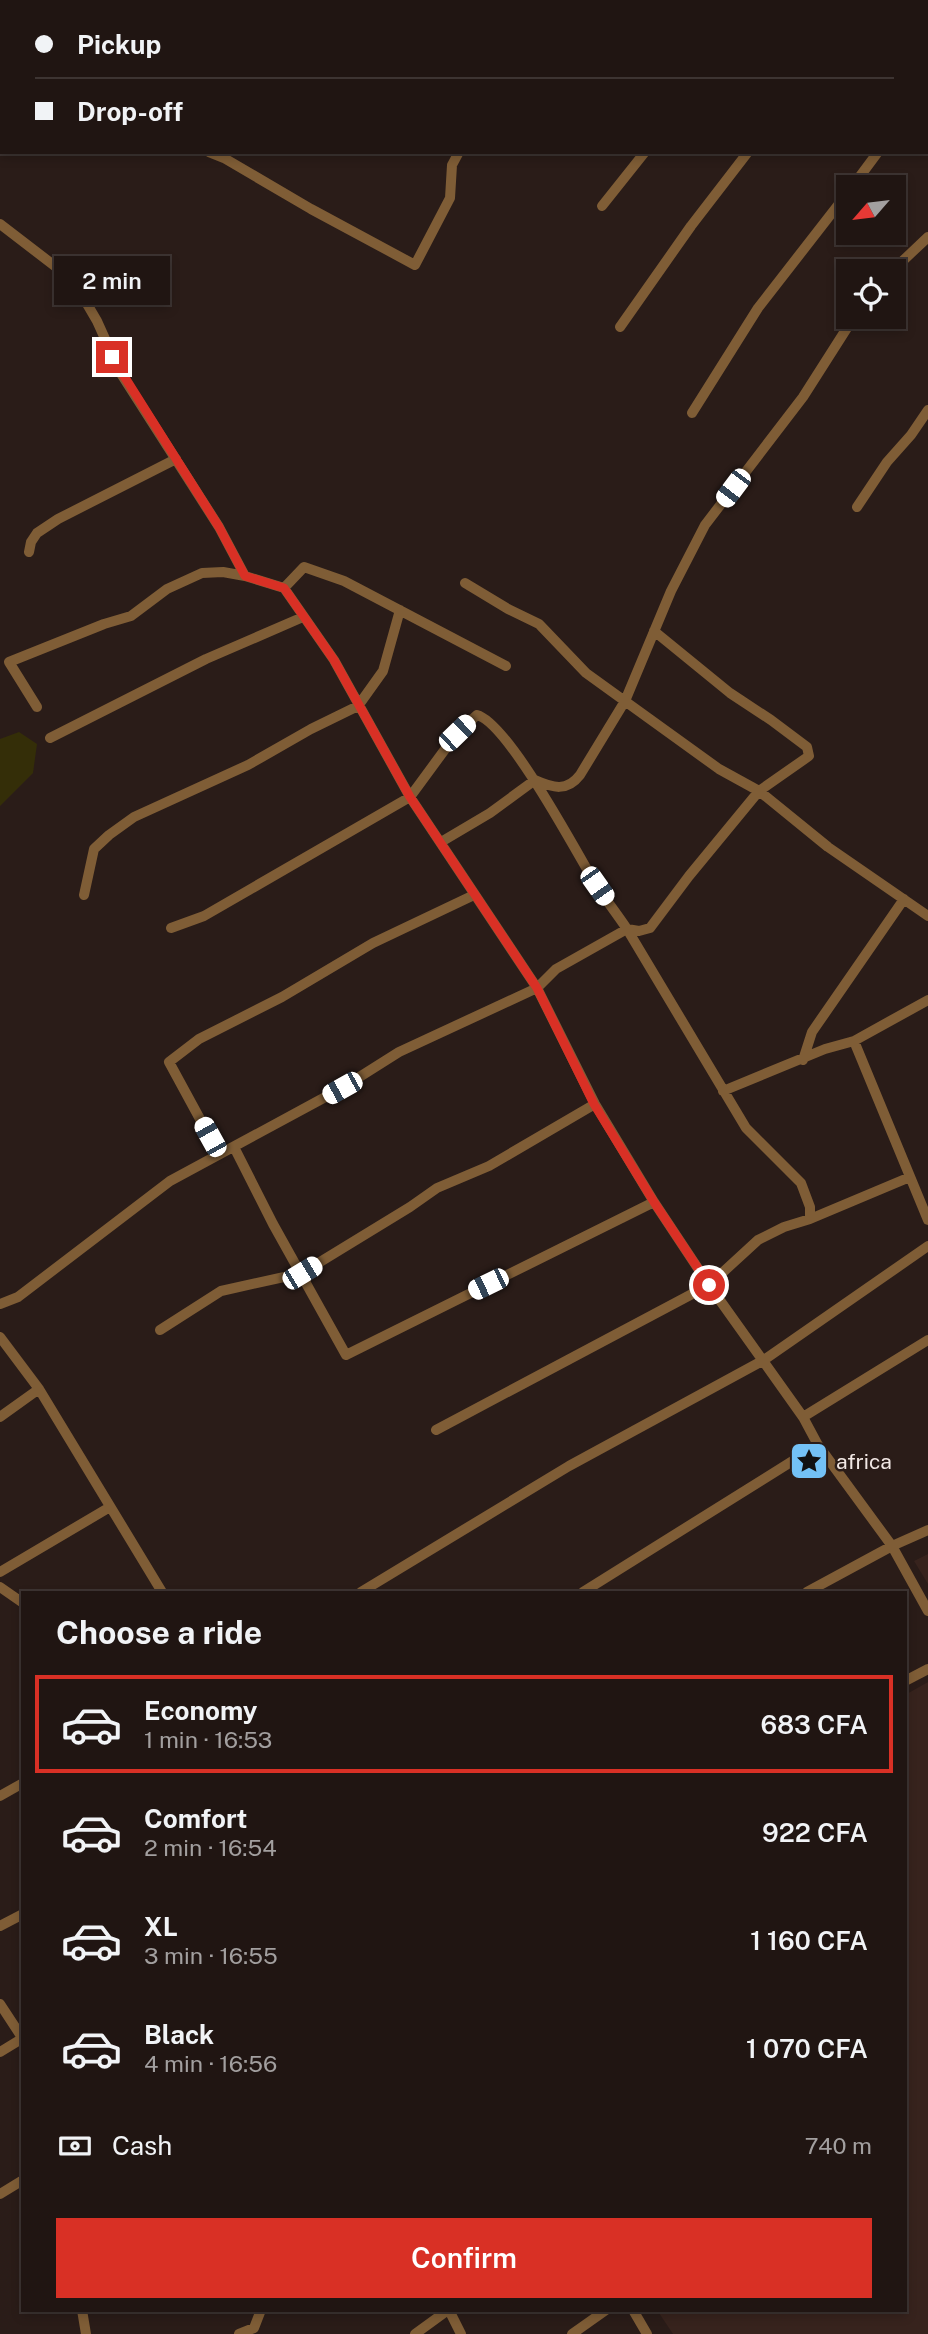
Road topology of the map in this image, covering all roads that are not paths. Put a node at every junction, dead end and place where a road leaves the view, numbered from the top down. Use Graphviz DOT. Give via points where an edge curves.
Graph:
graph roads {
  1 [pos="214,154"];
  2 [pos="458,154"];
  3 [pos="643,154"];
  4 [pos="746,154"];
  5 [pos="876,154"];
  6 [pos="861,175"];
  7 [pos="602,206"];
  8 [pos="836,207"];
  9 [pos="0,224"];
  10 [pos="928,237"];
  11 [pos="905,259"];
  12 [pos="620,327"];
  13 [pos="847,329"];
  14 [pos="928,410"];
  15 [pos="692,413"];
  16 [pos="176,459"];
  17 [pos="857,507"];
  18 [pos="29,552"];
  19 [pos="245,576"];
  20 [pos="465,583"];
  21 [pos="284,588"];
  22 [pos="400,610"];
  23 [pos="303,617"];
  24 [pos="653,631"];
  25 [pos="506,666"];
  26 [pos="625,701"];
  27 [pos="358,706"];
  28 [pos="37,707"];
  29 [pos="50,737"];
  30 [pos="535,780"];
  31 [pos="759,791"];
  32 [pos="410,797"];
  33 [pos="441,842"];
  34 [pos="84,895"];
  35 [pos="474,895"];
  36 [pos="904,899"];
  37 [pos="928,916"];
  38 [pos="171,928"];
  39 [pos="627,929"];
  40 [pos="537,988"];
  41 [pos="928,1000"];
  42 [pos="854,1041"];
  43 [pos="803,1060"];
  44 [pos="723,1091"];
  45 [pos="594,1104"];
  46 [pos="234,1147"];
  47 [pos="219,1154"];
  48 [pos="910,1177"];
  49 [pos="654,1202"];
  50 [pos="810,1219"];
  51 [pos="928,1220"];
  52 [pos="928,1246"];
  53 [pos="302,1273"];
  54 [pos="709,1285"];
  55 [pos="0,1304"];
  56 [pos="160,1330"];
  57 [pos="0,1337"];
  58 [pos="928,1340"];
  59 [pos="764,1360"];
  60 [pos="39,1389"];
  61 [pos="0,1417"];
  62 [pos="803,1417"];
  63 [pos="436,1430"];
  64 [pos="818,1445"];
  65 [pos="110,1507"];
  66 [pos="928,1530"];
  67 [pos="892,1546"];
  68 [pos="0,1572"];
  69 [pos="0,1587"];
  70 [pos="161,1591"];
  71 [pos="362,1591"];
  72 [pos="585,1591"];
  73 [pos="809,1591"];
  74 [pos="21,1602"];
  75 [pos="928,1611"];
  76 [pos="928,1669"];
  77 [pos="907,1680"];
  78 [pos="21,1784"];
  79 [pos="0,1796"];
  80 [pos="21,1915"];
  81 [pos="0,1926"];
  82 [pos="0,2004"];
  83 [pos="21,2035"];
  84 [pos="21,2039"];
  85 [pos="0,2052"];
  86 [pos="21,2181"];
  87 [pos="0,2194"];
  88 [pos="82,2312"];
  89 [pos="260,2312"];
  90 [pos="445,2312"];
  91 [pos="449,2312"];
  92 [pos="603,2312"];
  93 [pos="634,2312"];
  94 [pos="86,2334"];
  95 [pos="239,2334"];
  96 [pos="415,2334"];
  97 [pos="461,2334"];
  98 [pos="572,2334"];
  99 [pos="647,2334"];
  1 -- 2 [label="street" via="415,265 450,198 452,165"];
  3 -- 7 [label="street"];
  4 -- 12 [label="street"];
  5 -- 6 [label="street"];
  8 -- 15 [label="street" via="758,308"];
  9 -- 16 [label="street" via="73,280 120,372"];
  10 -- 11 [label="street"];
  13 -- 24 [label="street" via="803,397 705,526"];
  14 -- 17 [label="street"];
  16 -- 18 [label="street" via="58,519 37,533"];
  16 -- 19 [label="street"];
  19 -- 21 [label="street"];
  19 -- 28 [label="street" via="202,573 167,589 131,616 9,662"];
  20 -- 26 [label="street" via="539,624 586,673"];
  21 -- 22 [label="street" via="304,567 344,581"];
  21 -- 23 [label="street"];
  22 -- 25 [label="street"];
  22 -- 27 [label="street" via="383,671"];
  23 -- 27 [label="street" via="334,660"];
  23 -- 29 [label="street" via="206,659"];
  24 -- 26 [label="street"];
  24 -- 31 [label="street" via="807,747 809,756"];
  26 -- 30 [label="street" via="573,784 565,788"];
  26 -- 31 [label="street" via="719,769"];
  27 -- 32 [label="street"];
  27 -- 34 [label="street" via="248,765 134,817 94,849"];
  30 -- 32 [label="street" via="500,734 477,715 457,733"];
  30 -- 33 [label="street"];
  30 -- 39 [label="street"];
  31 -- 36 [label="street" via="828,847"];
  31 -- 39 [label="street" via="650,928"];
  32 -- 33 [label="street"];
  32 -- 38 [label="street" via="204,916"];
  33 -- 35 [label="street"];
  35 -- 40 [label="street"];
  35 -- 47 [label="street" via="373,943 199,1039 169,1062"];
  36 -- 37 [label="street"];
  36 -- 43 [label="street" via="812,1032"];
  39 -- 40 [label="street" via="556,969"];
  39 -- 44 [label="street"];
  40 -- 45 [label="street"];
  40 -- 46 [label="street" via="399,1052"];
  41 -- 42 [label="street"];
  42 -- 43 [label="street"];
  42 -- 48 [label="street"];
  43 -- 44 [label="street"];
  44 -- 50 [label="street" via="746,1128 801,1183"];
  45 -- 49 [label="street"];
  45 -- 53 [label="street" via="489,1166 437,1188"];
  46 -- 47 [label="street"];
  46 -- 53 [label="street"];
  47 -- 55 [label="street" via="170,1181 18,1297"];
  48 -- 50 [label="street"];
  48 -- 51 [label="street"];
  49 -- 53 [label="street" via="346,1355"];
  49 -- 54 [label="street"];
  50 -- 54 [label="street" via="758,1240"];
  52 -- 59 [label="street"];
  53 -- 56 [label="street" via="221,1291"];
  54 -- 59 [label="street"];
  54 -- 63 [label="street"];
  57 -- 60 [label="street"];
  58 -- 62 [label="street"];
  59 -- 62 [label="street"];
  59 -- 71 [label="street" via="569,1466"];
  60 -- 61 [label="street"];
  60 -- 65 [label="street"];
  62 -- 64 [label="street"];
  64 -- 67 [label="street"];
  64 -- 72 [label="street"];
  65 -- 68 [label="street"];
  65 -- 70 [label="street"];
  66 -- 67 [label="street"];
  67 -- 73 [label="street"];
  67 -- 75 [label="street"];
  69 -- 74 [label="street"];
  76 -- 77 [label="street"];
  78 -- 79 [label="street"];
  80 -- 81 [label="street"];
  82 -- 83 [label="street"];
  84 -- 85 [label="street"];
  86 -- 87 [label="street"];
  88 -- 94 [label="street"];
  89 -- 95 [label="street" via="254,2328"];
  90 -- 96 [label="street"];
  91 -- 97 [label="street"];
  92 -- 98 [label="street"];
  93 -- 99 [label="street"];
}
